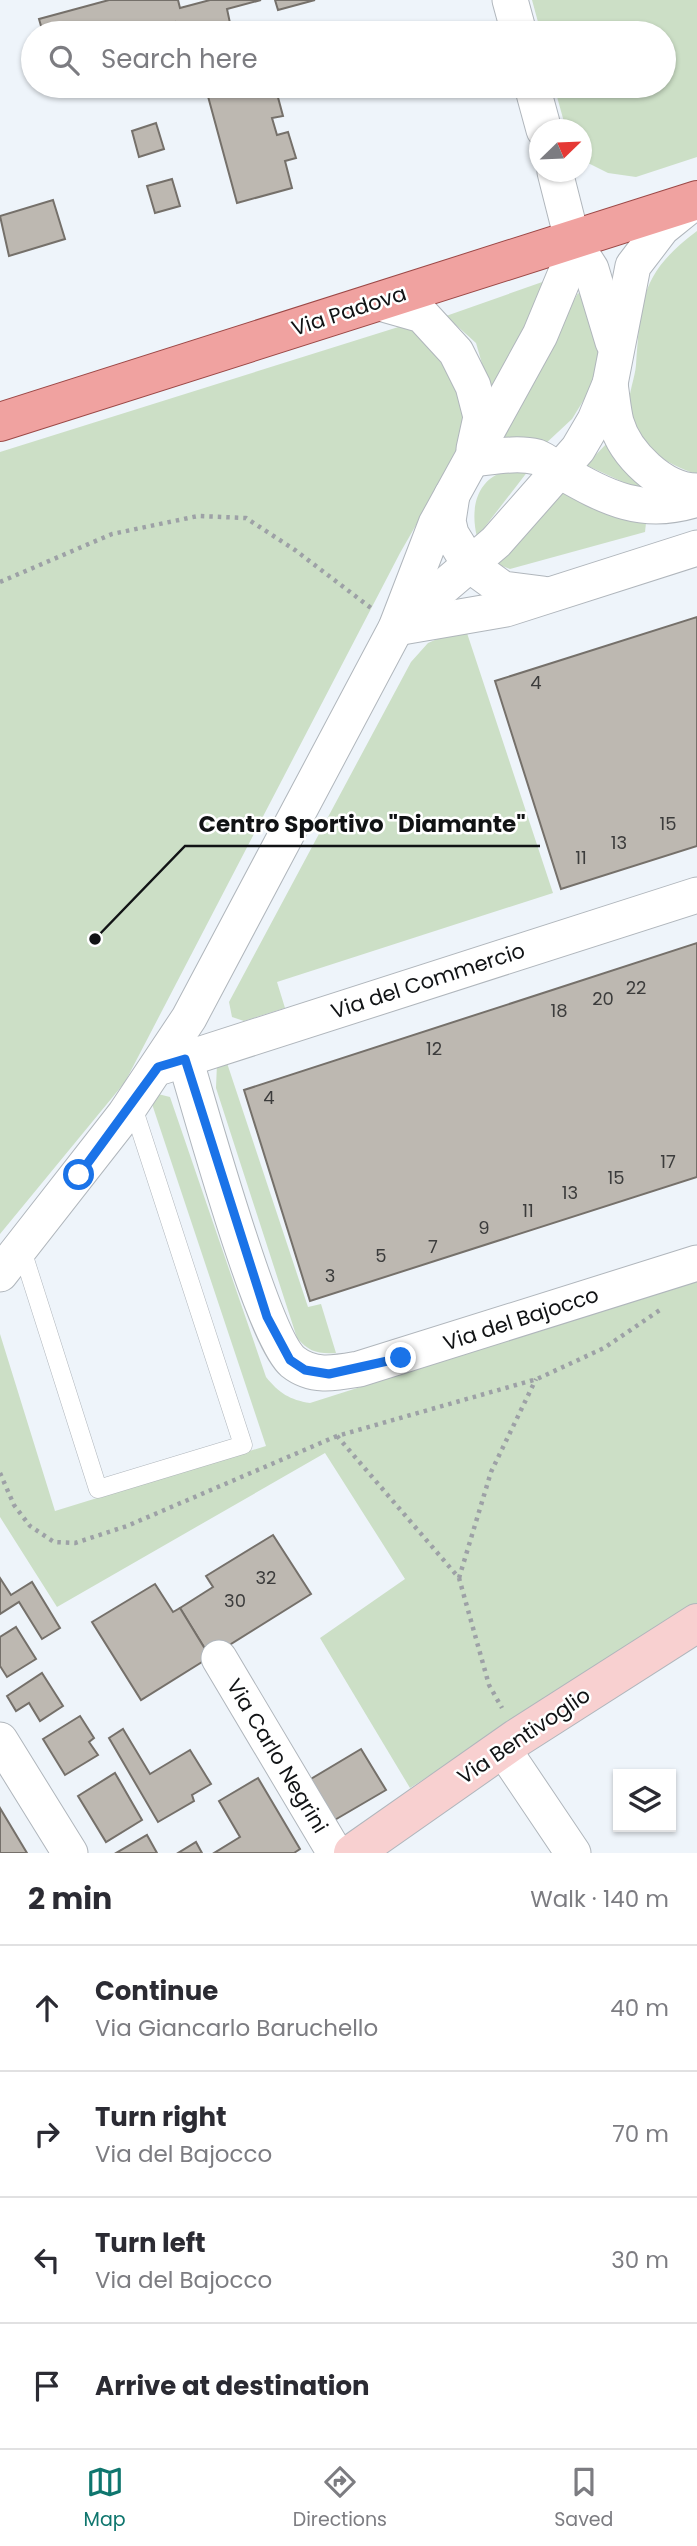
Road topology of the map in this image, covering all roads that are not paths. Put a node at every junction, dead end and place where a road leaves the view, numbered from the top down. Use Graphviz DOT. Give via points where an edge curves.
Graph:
graph roads {
  1 [pos="510,0"];
  2 [pos="516,21"];
  3 [pos="535,98"];
  4 [pos="541,119"];
  5 [pos="558,182"];
  6 [pos="697,200"];
  7 [pos="572,239"];
  8 [pos="376,302"];
  9 [pos="612,367"];
  10 [pos="0,422"];
  11 [pos="472,459"];
  12 [pos="559,471"];
  13 [pos="697,491"];
  14 [pos="452,492"];
  15 [pos="697,499"];
  16 [pos="697,548"];
  17 [pos="470,565"];
  18 [pos="554,594"];
  19 [pos="396,628"];
  20 [pos="697,895"];
  21 [pos="171,1063"];
  22 [pos="132,1104"];
  23 [pos="11,1260"];
  24 [pos="697,1263"];
  25 [pos="697,1623"];
  26 [pos="219,1658"];
  27 [pos="0,1740"];
  28 [pos="510,1743"];
  29 [pos="70,1853"];
  30 [pos="335,1853"];
  31 [pos="353,1853"];
  32 [pos="573,1853"];
  1 -- 2 [label="street"];
  3 -- 4 [label="street"];
  5 -- 7 [label="street"];
  6 -- 7 [label="main road, Via Padova"];
  6 -- 9 [label="street" via="662,228 633,266"];
  7 -- 8 [label="main road, Via Padova"];
  7 -- 9 [label="street" via="591,269"];
  7 -- 11 [label="street" via="567,270 545,323"];
  8 -- 10 [label="main road, Via Padova"];
  8 -- 11 [label="street" via="422,314 456,352 473,386 481,417"];
  9 -- 12 [label="street" via="589,429"];
  9 -- 13 [label="street" via="617,424 636,457 655,475"];
  11 -- 12 [label="street" via="538,457"];
  11 -- 14 [label="street"];
  12 -- 15 [label="street" via="636,507 673,507"];
  12 -- 17 [label="street"];
  14 -- 17 [label="street" via="448,521 456,545"];
  14 -- 19 [label="street"];
  16 -- 18 [label="street"];
  17 -- 18 [label="street" via="503,589"];
  17 -- 19 [label="street"];
  18 -- 19 [label="street" via="506,610"];
  19 -- 21 [label="street" via="189,1018"];
  20 -- 21 [label="street, Via del Commercio"];
  21 -- 22 [label="street"];
  21 -- 24 [label="street, Via del Bajocco" via="267,1317 290,1360 305,1370 329,1374 370,1366"];
  22 -- 23 [label="street"];
  22 -- 23 [label="lane" via="243,1445 98,1489"];
  25 -- 28 [label="street, Via Bentivoglio"];
  26 -- 30 [label="street, Via Carlo Negrini"];
  27 -- 29 [label="street"];
  28 -- 31 [label="street, Via Bentivoglio"];
  28 -- 32 [label="street"];
}
